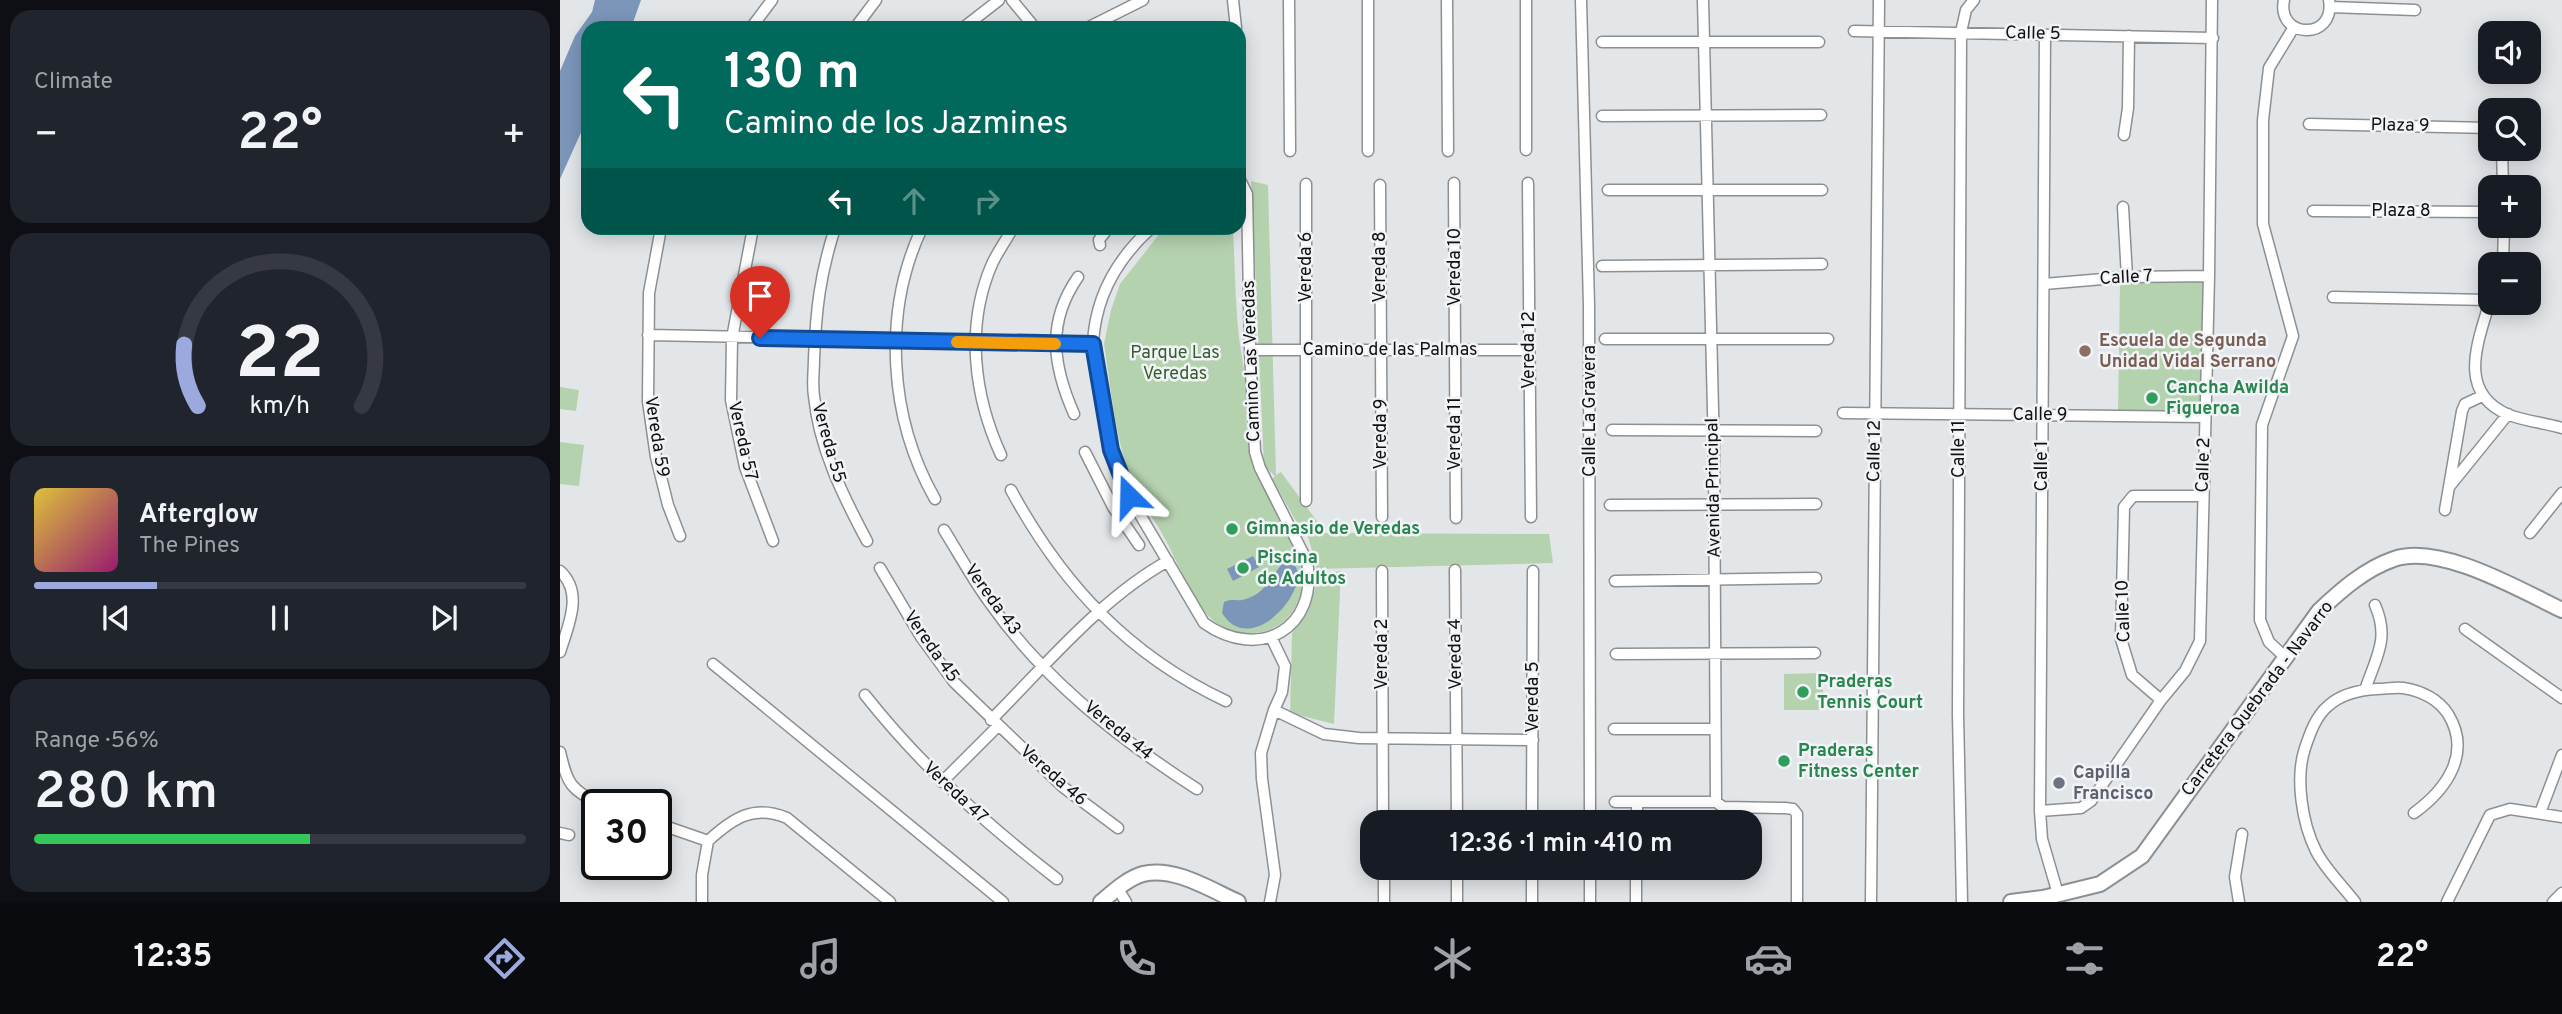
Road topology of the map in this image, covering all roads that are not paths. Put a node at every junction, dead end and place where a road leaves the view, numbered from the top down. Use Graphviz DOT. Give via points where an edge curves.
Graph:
graph roads {
  1 [pos="772,0"];
  2 [pos="876,0"];
  3 [pos="999,0"];
  4 [pos="1012,0"];
  5 [pos="1143,0"];
  6 [pos="1233,0"];
  7 [pos="1289,0"];
  8 [pos="1368,0"];
  9 [pos="1447,0"];
  10 [pos="1525,0"];
  11 [pos="1581,0"];
  12 [pos="1703,0"];
  13 [pos="1879,0"];
  14 [pos="1974,0"];
  15 [pos="2212,0"];
  16 [pos="2284,0"];
  17 [pos="2330,4"];
  18 [pos="2415,10"];
  19 [pos="756,21"];
  20 [pos="860,21"];
  21 [pos="972,21"];
  22 [pos="1029,21"];
  23 [pos="1101,21"];
  24 [pos="1235,21"];
  25 [pos="2294,27"];
  26 [pos="1854,31"];
  27 [pos="1879,32"];
  28 [pos="1961,32"];
  29 [pos="2045,35"];
  30 [pos="2129,36"];
  31 [pos="2213,38"];
  32 [pos="1602,42"];
  33 [pos="1819,42"];
  34 [pos="1703,43"];
  35 [pos="1821,115"];
  36 [pos="1602,116"];
  37 [pos="1705,116"];
  38 [pos="2309,124"];
  39 [pos="2478,128"];
  40 [pos="2124,135"];
  41 [pos="1527,150"];
  42 [pos="1290,151"];
  43 [pos="1368,151"];
  44 [pos="1448,151"];
  45 [pos="1454,183"];
  46 [pos="1528,183"];
  47 [pos="1307,184"];
  48 [pos="1380,185"];
  49 [pos="1608,190"];
  50 [pos="1822,190"];
  51 [pos="1707,191"];
  52 [pos="1246,192"];
  53 [pos="2123,207"];
  54 [pos="2313,211"];
  55 [pos="2478,212"];
  56 [pos="660,235"];
  57 [pos="751,235"];
  58 [pos="833,235"];
  59 [pos="918,235"];
  60 [pos="1009,235"];
  61 [pos="1103,235"];
  62 [pos="1143,235"];
  63 [pos="1100,245"];
  64 [pos="1822,264"];
  65 [pos="1602,266"];
  66 [pos="1709,266"];
  67 [pos="2209,276"];
  68 [pos="1078,277"];
  69 [pos="2127,277"];
  70 [pos="2044,284"];
  71 [pos="2333,297"];
  72 [pos="2478,300"];
  73 [pos="2486,315"];
  74 [pos="648,335"];
  75 [pos="732,338"];
  76 [pos="815,339"];
  77 [pos="1711,339"];
  78 [pos="1828,339"];
  79 [pos="1605,340"];
  80 [pos="895,342"];
  81 [pos="976,342"];
  82 [pos="1055,344"];
  83 [pos="1093,344"];
  84 [pos="1250,350"];
  85 [pos="1306,350"];
  86 [pos="1381,350"];
  87 [pos="1455,350"];
  88 [pos="1529,350"];
  89 [pos="2482,396"];
  90 [pos="1843,413"];
  91 [pos="1074,414"];
  92 [pos="1875,414"];
  93 [pos="2042,414"];
  94 [pos="2508,414"];
  95 [pos="1959,415"];
  96 [pos="2205,417"];
  97 [pos="2562,428"];
  98 [pos="1612,430"];
  99 [pos="1816,430"];
  100 [pos="1713,431"];
  101 [pos="1085,452"];
  102 [pos="1002,455"];
  103 [pos="2449,487"];
  104 [pos="1011,490"];
  105 [pos="2562,493"];
  106 [pos="1129,496"];
  107 [pos="2203,496"];
  108 [pos="935,499"];
  109 [pos="1306,501"];
  110 [pos="1714,504"];
  111 [pos="1816,504"];
  112 [pos="1610,505"];
  113 [pos="1113,507"];
  114 [pos="2445,510"];
  115 [pos="1382,517"];
  116 [pos="1531,517"];
  117 [pos="1456,518"];
  118 [pos="944,530"];
  119 [pos="2530,533"];
  120 [pos="680,536"];
  121 [pos="773,541"];
  122 [pos="867,541"];
  123 [pos="1139,545"];
  124 [pos="1168,561"];
  125 [pos="880,568"];
  126 [pos="1455,570"];
  127 [pos="560,571"];
  128 [pos="1382,571"];
  129 [pos="1533,571"];
  130 [pos="1714,578"];
  131 [pos="1816,578"];
  132 [pos="1615,581"];
  133 [pos="2375,605"];
  134 [pos="2562,610"];
  135 [pos="1099,613"];
  136 [pos="2465,629"];
  137 [pos="1271,637"];
  138 [pos="560,652"];
  139 [pos="1815,653"];
  140 [pos="1616,654"];
  141 [pos="1715,654"];
  142 [pos="2284,657"];
  143 [pos="713,664"];
  144 [pos="1044,667"];
  145 [pos="2365,690"];
  146 [pos="865,695"];
  147 [pos="2562,698"];
  148 [pos="2161,700"];
  149 [pos="1226,701"];
  150 [pos="1274,710"];
  151 [pos="994,723"];
  152 [pos="1614,729"];
  153 [pos="1715,729"];
  154 [pos="1382,737"];
  155 [pos="1457,739"];
  156 [pos="1533,740"];
  157 [pos="560,752"];
  158 [pos="2562,755"];
  159 [pos="942,782"];
  160 [pos="1197,789"];
  161 [pos="581,794"];
  162 [pos="1615,802"];
  163 [pos="1637,802"];
  164 [pos="1716,802"];
  165 [pos="1383,810"];
  166 [pos="1457,810"];
  167 [pos="1532,810"];
  168 [pos="1590,810"];
  169 [pos="1637,810"];
  170 [pos="2040,811"];
  171 [pos="2414,813"];
  172 [pos="2540,813"];
  173 [pos="2562,817"];
  174 [pos="1118,828"];
  175 [pos="672,829"];
  176 [pos="2242,834"];
  177 [pos="708,841"];
  178 [pos="1057,879"];
  179 [pos="1384,880"];
  180 [pos="1457,880"];
  181 [pos="1532,880"];
  182 [pos="1590,880"];
  183 [pos="1636,880"];
  184 [pos="2562,893"];
  185 [pos="2058,894"];
  186 [pos="1122,896"];
  187 [pos="1636,901"];
  188 [pos="702,902"];
  189 [pos="890,902"];
  190 [pos="1003,902"];
  191 [pos="1101,902"];
  192 [pos="1238,902"];
  193 [pos="1269,902"];
  194 [pos="1384,902"];
  195 [pos="1457,902"];
  196 [pos="1532,902"];
  197 [pos="1590,902"];
  198 [pos="1797,902"];
  199 [pos="1871,902"];
  200 [pos="1962,902"];
  201 [pos="2011,902"];
  202 [pos="2239,902"];
  203 [pos="2355,902"];
  204 [pos="2447,902"];
  205 [pos="2553,902"];
  1 -- 19 [label="street"];
  2 -- 20 [label="street"];
  3 -- 21 [label="street"];
  4 -- 22 [label="street"];
  5 -- 23 [label="street"];
  6 -- 24 [label="street"];
  7 -- 42 [label="street"];
  8 -- 43 [label="street"];
  9 -- 44 [label="street"];
  10 -- 41 [label="street"];
  11 -- 168 [label="street, Calle La Gravera" via="1590,305"];
  12 -- 34 [label="street, Avenida Principal"];
  13 -- 27 [label="street, Calle 12"];
  14 -- 28 [label="street, Calle 11" via="1966,10"];
  15 -- 31 [label="street, Calle 2"];
  16 -- 25 [label="street" via="2284,14"];
  17 -- 18 [label="street"];
  17 -- 25 [label="street" via="2326,21 2314,29"];
  25 -- 142 [label="street" via="2269,68 2263,120 2263,224 2293,336 2262,425 2260,620 2269,642"];
  26 -- 27 [label="street, Calle 5"];
  27 -- 28 [label="street, Calle 5"];
  27 -- 92 [label="street, Calle 12"];
  28 -- 29 [label="street, Calle 5"];
  28 -- 95 [label="street, Calle 11"];
  29 -- 30 [label="street, Calle 5"];
  29 -- 70 [label="street, Calle 1"];
  30 -- 31 [label="street, Calle 5"];
  30 -- 40 [label="street"];
  31 -- 67 [label="street, Calle 2"];
  32 -- 34 [label="street"];
  33 -- 34 [label="street"];
  34 -- 37 [label="street, Avenida Principal"];
  35 -- 37 [label="street"];
  36 -- 37 [label="street"];
  37 -- 51 [label="street, Avenida Principal"];
  38 -- 39 [label="street, Plaza 9"];
  45 -- 87 [label="street, Vereda 10"];
  46 -- 88 [label="street, Vereda 12"];
  47 -- 85 [label="street, Vereda 6"];
  48 -- 86 [label="street, Vereda 8"];
  49 -- 51 [label="street"];
  50 -- 51 [label="street"];
  51 -- 66 [label="street, Avenida Principal"];
  52 -- 84 [label="street, Camino Las Veredas"];
  53 -- 69 [label="street"];
  54 -- 55 [label="street, Plaza 8"];
  56 -- 74 [label="street, Vereda 59" via="649,293"];
  57 -- 75 [label="street, Vereda 57"];
  58 -- 76 [label="street, Vereda 55" via="824,263"];
  59 -- 80 [label="street" via="901,293"];
  60 -- 81 [label="street" via="981,297"];
  61 -- 63 [label="street"];
  62 -- 83 [label="street" via="1108,280"];
  64 -- 66 [label="street"];
  65 -- 66 [label="street"];
  66 -- 77 [label="street, Avenida Principal"];
  67 -- 69 [label="street, Calle 7"];
  67 -- 96 [label="street, Calle 2"];
  68 -- 82 [label="street" via="1068,291"];
  69 -- 70 [label="street, Calle 7"];
  70 -- 93 [label="street, Calle 1"];
  71 -- 72 [label="street"];
  73 -- 89 [label="street" via="2475,368"];
  74 -- 75 [label="street"];
  74 -- 120 [label="street, Vereda 59" via="648,401 656,457"];
  75 -- 76 [label="street"];
  75 -- 121 [label="street, Vereda 57" via="731,400 745,467"];
  76 -- 80 [label="street"];
  76 -- 122 [label="street, Vereda 55" via="814,396 826,450"];
  77 -- 78 [label="street"];
  77 -- 79 [label="street"];
  77 -- 100 [label="street, Avenida Principal"];
  80 -- 81 [label="street"];
  80 -- 108 [label="street" via="899,396 908,435 920,473"];
  81 -- 82 [label="street"];
  81 -- 102 [label="street" via="978,387 988,427"];
  82 -- 83 [label="street"];
  82 -- 91 [label="street" via="1061,384"];
  83 -- 106 [label="street" via="1111,450"];
  84 -- 85 [label="street, Camino de las Palmas"];
  84 -- 137 [label="street, Camino Las Veredas" via="1255,452 1307,561 1310,577 1299,613"];
  85 -- 86 [label="street, Camino de las Palmas"];
  85 -- 109 [label="street, Vereda 6"];
  86 -- 87 [label="street, Camino de las Palmas"];
  86 -- 115 [label="street, Vereda 9"];
  87 -- 88 [label="street, Camino de las Palmas"];
  87 -- 117 [label="street, Vereda 11"];
  88 -- 116 [label="street, Vereda 12"];
  89 -- 94 [label="street"];
  89 -- 103 [label="street" via="2465,404 2462,411"];
  90 -- 92 [label="street, Calle 9"];
  92 -- 95 [label="street, Calle 9"];
  92 -- 199 [label="street, Calle 12"];
  93 -- 95 [label="street, Calle 9"];
  93 -- 96 [label="street, Calle 9"];
  93 -- 170 [label="street, Calle 1"];
  94 -- 97 [label="street"];
  94 -- 103 [label="street"];
  95 -- 200 [label="street, Calle 11"];
  96 -- 107 [label="street, Calle 2"];
  98 -- 100 [label="street"];
  99 -- 100 [label="street"];
  100 -- 110 [label="street, Avenida Principal"];
  101 -- 113 [label="street"];
  103 -- 114 [label="street"];
  104 -- 135 [label="street" via="1062,571"];
  105 -- 119 [label="street"];
  106 -- 113 [label="street"];
  106 -- 124 [label="street"];
  107 -- 148 [label="street, Calle 2" via="2200,640 2185,671"];
  107 -- 148 [label="street, Calle 10" via="2133,496 2124,507 2121,639 2132,675"];
  110 -- 111 [label="street"];
  110 -- 112 [label="street"];
  110 -- 130 [label="street, Avenida Principal"];
  113 -- 123 [label="street"];
  118 -- 144 [label="street, Vereda 43" via="990,603"];
  124 -- 135 [label="street" via="1142,575"];
  124 -- 137 [label="street" via="1204,623 1242,640"];
  125 -- 151 [label="street, Vereda 45" via="954,682"];
  126 -- 155 [label="street, Vereda 4"];
  127 -- 138 [label="street" via="567,578 574,606"];
  128 -- 154 [label="street, Vereda 2"];
  129 -- 156 [label="street, Vereda 5"];
  130 -- 131 [label="street"];
  130 -- 132 [label="street"];
  130 -- 141 [label="street, Avenida Principal"];
  133 -- 145 [label="street" via="2383,623 2382,639"];
  134 -- 142 [label="street, Carretera Quebrada - Navarro" via="2473,568 2422,556 2395,559 2348,583 2319,611"];
  135 -- 144 [label="street"];
  135 -- 149 [label="street" via="1147,655"];
  136 -- 147 [label="street"];
  137 -- 150 [label="street" via="1285,666"];
  139 -- 141 [label="street"];
  140 -- 141 [label="street"];
  141 -- 153 [label="street, Avenida Principal"];
  142 -- 185 [label="street, Carretera Quebrada - Navarro" via="2142,856 2101,884"];
  143 -- 190 [label="street"];
  144 -- 151 [label="street"];
  144 -- 160 [label="street, Vereda 44" via="1097,717"];
  145 -- 171 [label="street" via="2403,688 2426,695 2441,704 2456,728 2459,749 2451,772 2432,800"];
  145 -- 203 [label="street" via="2326,707 2311,729 2301,760 2300,799 2316,852"];
  146 -- 159 [label="street, Vereda 47"];
  148 -- 170 [label="street, Calle 2" via="2091,801 2081,808"];
  150 -- 154 [label="street" via="1324,734"];
  150 -- 193 [label="street" via="1261,753 1275,875"];
  151 -- 159 [label="street"];
  151 -- 174 [label="street, Vereda 46" via="1063,787"];
  152 -- 153 [label="street"];
  153 -- 164 [label="street, Avenida Principal"];
  154 -- 155 [label="street"];
  154 -- 165 [label="street, Vereda 2"];
  155 -- 156 [label="street"];
  155 -- 166 [label="street, Vereda 4"];
  156 -- 167 [label="street, Vereda 5"];
  157 -- 161 [label="street" via="566,780"];
  158 -- 172 [label="street"];
  159 -- 178 [label="street, Vereda 47"];
  162 -- 163 [label="street"];
  163 -- 164 [label="street"];
  163 -- 169 [label="street"];
  164 -- 198 [label="street" via="1723,807 1793,809 1797,814"];
  170 -- 185 [label="street, Calle 1" via="2042,839"];
  172 -- 173 [label="street"];
  172 -- 204 [label="street" via="2510,810 2490,815"];
  175 -- 177 [label="street"];
  176 -- 202 [label="street" via="2235,877"];
  177 -- 188 [label="street"];
  177 -- 189 [label="street" via="754,811 771,811 787,818"];
  179 -- 194 [label="street"];
  180 -- 195 [label="street"];
  181 -- 196 [label="street"];
  182 -- 197 [label="street"];
  183 -- 187 [label="street"];
  184 -- 205 [label="street"];
  185 -- 201 [label="street, Carretera Quebrada - Navarro"];
  186 -- 191 [label="street"];
  186 -- 192 [label="street" via="1143,874 1156,873 1191,881"];
}
